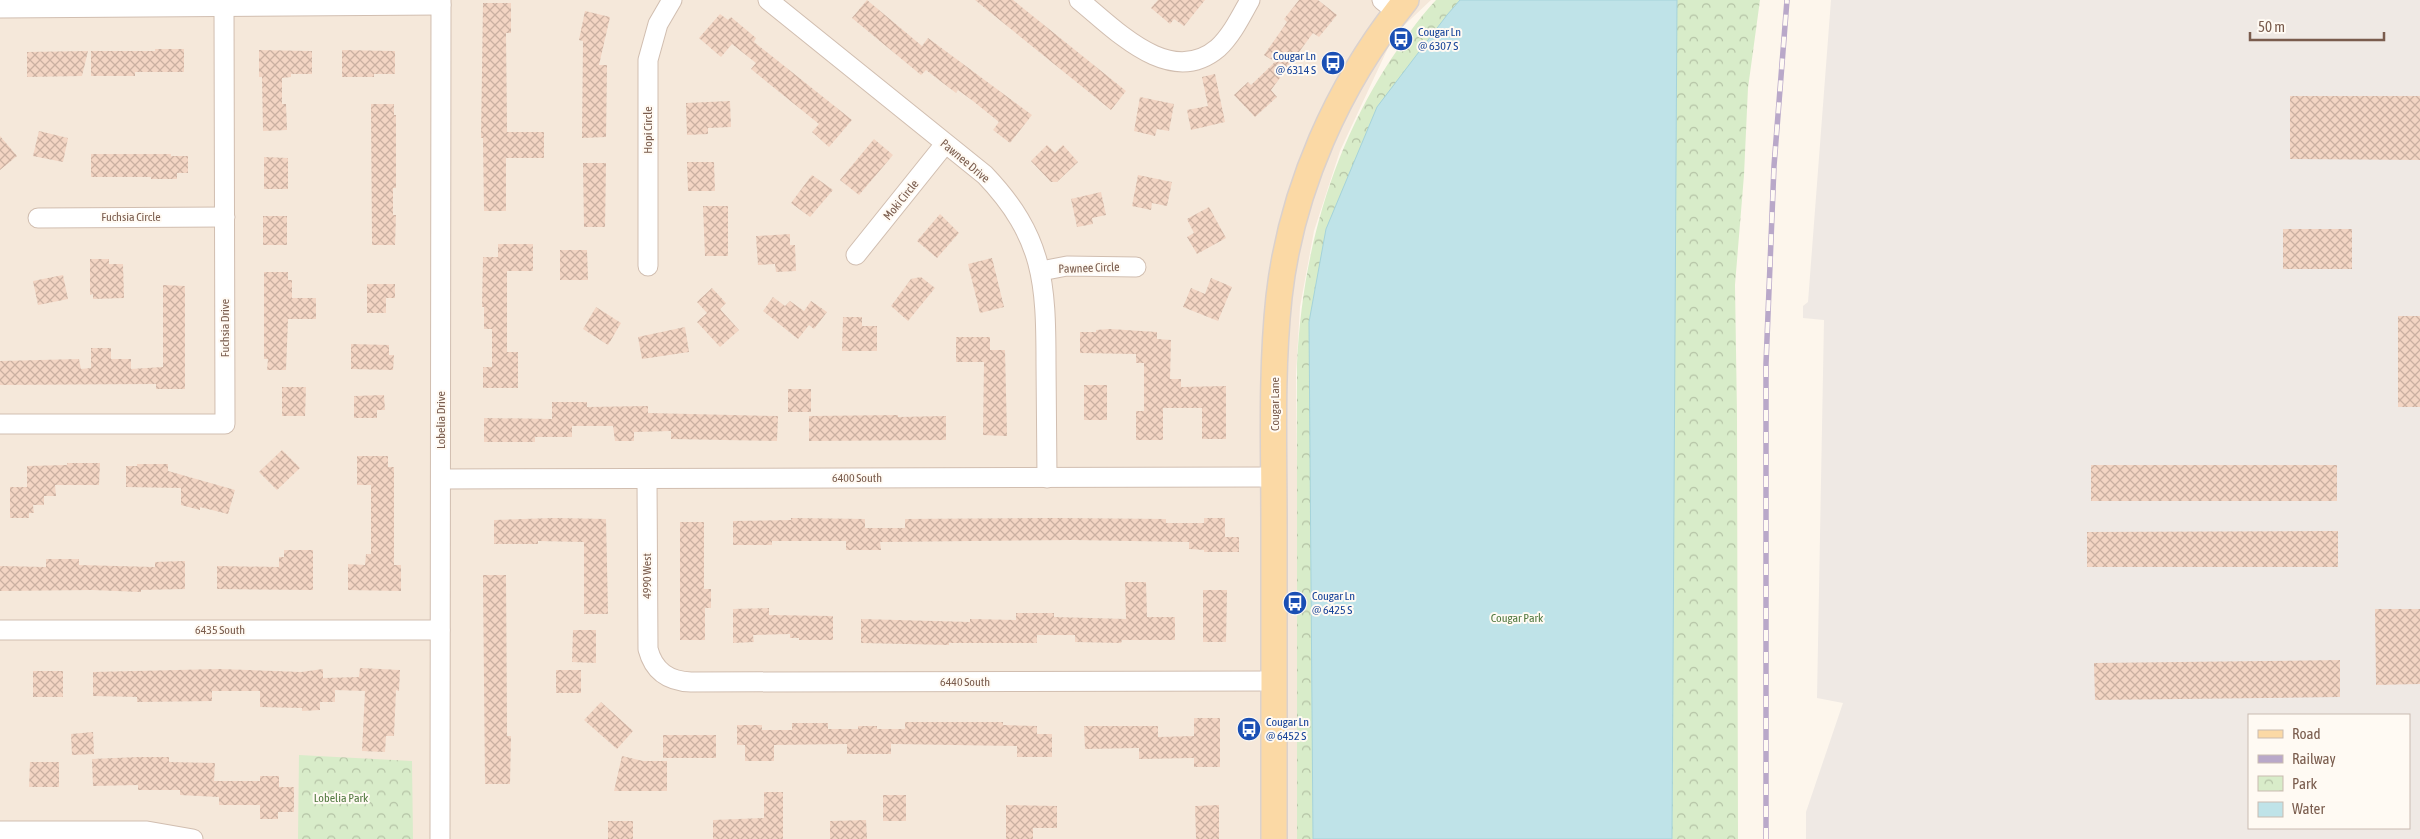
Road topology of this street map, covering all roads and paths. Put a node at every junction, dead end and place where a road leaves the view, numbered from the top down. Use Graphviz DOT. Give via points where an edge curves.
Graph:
graph roads {
  1 [pos="672,0"];
  2 [pos="768,0"];
  3 [pos="1079,0"];
  4 [pos="1250,0"];
  5 [pos="441,2"];
  6 [pos="1395,4"];
  7 [pos="224,6"];
  8 [pos="0,8"];
  9 [pos="945,144"];
  10 [pos="225,217"];
  11 [pos="38,218"];
  12 [pos="856,255"];
  13 [pos="648,266"];
  14 [pos="1136,267"];
  15 [pos="1041,271"];
  16 [pos="0,424"];
  17 [pos="1274,477"];
  18 [pos="1047,478"];
  19 [pos="441,479"];
  20 [pos="647,479"];
  21 [pos="0,630"];
  22 [pos="440,630"];
  23 [pos="658,672"];
  24 [pos="1274,681"];
  25 [pos="0,831"];
  26 [pos="103,835"];
  27 [pos="193,839"];
  28 [pos="440,839"];
  29 [pos="1274,839"];
  1 -- 13 [label="street, Hopi Circle" via="658,24 648,60"];
  2 -- 9 [label="street, Pawnee Drive"];
  3 -- 4 [label="street" via="1140,48 1170,62 1198,58 1219,47"];
  5 -- 7 [label="street"];
  5 -- 19 [label="street, Lobelia Drive"];
  6 -- 17 [label="main road, Cougar Lane" via="1335,111 1310,168 1290,232 1276,325"];
  7 -- 8 [label="street"];
  7 -- 10 [label="street, Fuchsia Drive"];
  9 -- 12 [label="street, Moki Circle"];
  9 -- 15 [label="street, Pawnee Drive" via="985,176 1010,203 1029,236"];
  10 -- 11 [label="street, Fuchsia Circle"];
  10 -- 16 [label="street, Fuchsia Drive" via="225,424"];
  14 -- 15 [label="street, Pawnee Circle" via="1067,266"];
  15 -- 18 [label="street, Pawnee Drive" via="1046,309"];
  17 -- 18 [label="street, 6400 South"];
  17 -- 24 [label="main road, Cougar Lane"];
  18 -- 20 [label="street, 6400 South"];
  19 -- 20 [label="street, 6400 South"];
  19 -- 22 [label="street, Lobelia Drive"];
  20 -- 23 [label="street, 4990 West" via="647,641 650,657"];
  21 -- 22 [label="street, 6435 South"];
  22 -- 28 [label="street, Lobelia Drive"];
  23 -- 24 [label="street, 6440 South" via="673,680 691,682"];
  24 -- 29 [label="main road, Cougar Lane"];
  25 -- 26 [label="street"];
  26 -- 27 [label="street" via="147,831"];
}
